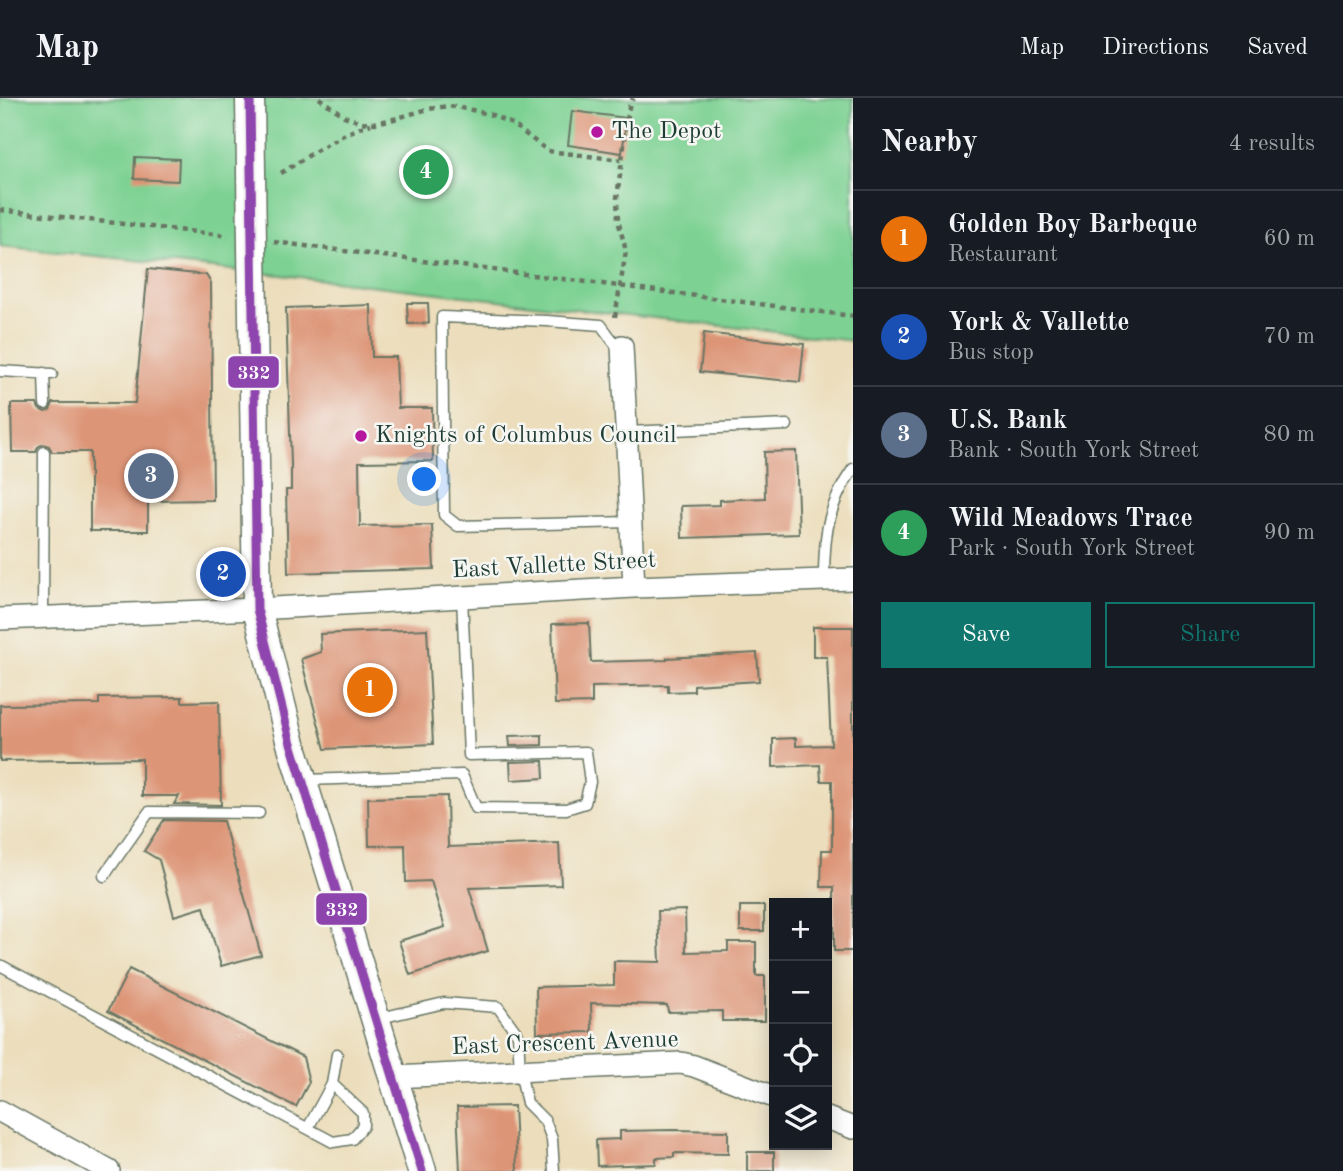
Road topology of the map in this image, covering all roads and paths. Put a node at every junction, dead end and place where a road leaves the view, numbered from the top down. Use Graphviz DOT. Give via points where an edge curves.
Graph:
graph roads {
  1 [pos="250,98"];
  2 [pos="319,98"];
  3 [pos="633,98"];
  4 [pos="375,123"];
  5 [pos="621,160"];
  6 [pos="281,173"];
  7 [pos="0,210"];
  8 [pos="235,242"];
  9 [pos="270,243"];
  10 [pos="621,286"];
  11 [pos="853,316"];
  12 [pos="622,350"];
  13 [pos="0,371"];
  14 [pos="45,404"];
  15 [pos="787,425"];
  16 [pos="626,432"];
  17 [pos="44,452"];
  18 [pos="853,470"];
  19 [pos="631,522"];
  20 [pos="853,579"];
  21 [pos="824,580"];
  22 [pos="634,587"];
  23 [pos="462,597"];
  24 [pos="257,609"];
  25 [pos="43,617"];
  26 [pos="0,619"];
  27 [pos="469,755"];
  28 [pos="462,775"];
  29 [pos="302,780"];
  30 [pos="259,813"];
  31 [pos="104,876"];
  32 [pos="0,965"];
  33 [pos="376,1019"];
  34 [pos="337,1054"];
  35 [pos="520,1071"];
  36 [pos="394,1077"];
  37 [pos="332,1084"];
  38 [pos="769,1095"];
  39 [pos="0,1111"];
  40 [pos="832,1120"];
  41 [pos="308,1128"];
  42 [pos="853,1128"];
  43 [pos="109,1171"];
  44 [pos="422,1171"];
  45 [pos="554,1171"];
  1 -- 24 [label="main road"];
  2 -- 4 [label="path" via="344,116"];
  3 -- 5 [label="path"];
  4 -- 5 [label="path" via="449,106 512,124 548,151"];
  4 -- 6 [label="path" via="338,137"];
  5 -- 10 [label="path" via="618,220 626,251"];
  7 -- 8 [label="path" via="222,235"];
  9 -- 10 [label="path"];
  10 -- 11 [label="path"];
  12 -- 16 [label="street"];
  12 -- 19 [label="lane" via="601,325 442,317 443,515 458,526"];
  13 -- 14 [label="lane" via="48,373"];
  15 -- 16 [label="lane"];
  16 -- 19 [label="street"];
  17 -- 25 [label="lane"];
  18 -- 21 [label="lane" via="827,522"];
  19 -- 22 [label="street"];
  20 -- 21 [label="street, East Vallette Street"];
  21 -- 22 [label="street, East Vallette Street"];
  22 -- 23 [label="street, East Vallette Street"];
  23 -- 24 [label="street, East Vallette Street"];
  23 -- 27 [label="lane"];
  24 -- 25 [label="street, East Vallette Street"];
  24 -- 29 [label="main road"];
  25 -- 26 [label="street, East Vallette Street"];
  27 -- 28 [label="lane"];
  27 -- 28 [label="lane" via="586,752 590,782 585,803 566,809 476,808"];
  28 -- 29 [label="lane"];
  29 -- 33 [label="main road"];
  30 -- 31 [label="lane" via="149,812"];
  32 -- 41 [label="lane"];
  33 -- 35 [label="lane" via="444,1003 498,1007 518,1035"];
  33 -- 36 [label="main road"];
  34 -- 37 [label="lane"];
  35 -- 36 [label="street, East Crescent Avenue"];
  35 -- 38 [label="street, East Crescent Avenue" via="681,1063"];
  35 -- 45 [label="lane" via="527,1103 545,1121 552,1139"];
  36 -- 44 [label="main road"];
  37 -- 41 [label="lane"];
  37 -- 41 [label="lane" via="363,1113 363,1126 352,1139 333,1142"];
  39 -- 43 [label="street"];
  40 -- 42 [label="street"];
}
